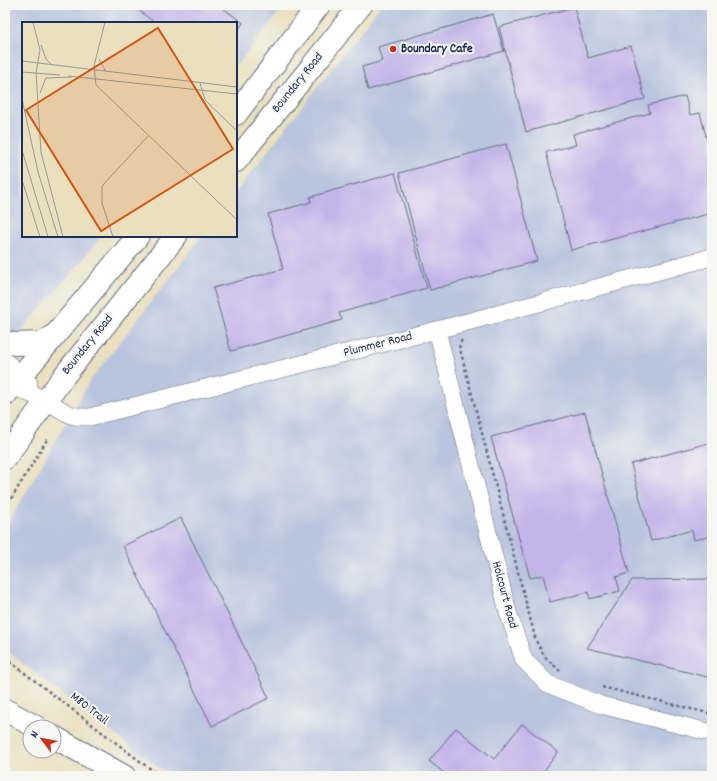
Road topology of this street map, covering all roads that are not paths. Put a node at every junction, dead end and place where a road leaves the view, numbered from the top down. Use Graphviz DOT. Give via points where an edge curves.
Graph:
graph roads {
  1 [pos="319,5"];
  2 [pos="363,7"];
  3 [pos="237,113"];
  4 [pos="237,160"];
  5 [pos="137,237"];
  6 [pos="175,237"];
  7 [pos="712,257"];
  8 [pos="437,330"];
  9 [pos="55,335"];
  10 [pos="5,342"];
  11 [pos="5,360"];
  12 [pos="11,384"];
  13 [pos="46,401"];
  14 [pos="5,458"];
  15 [pos="5,710"];
  16 [pos="22,719"];
  17 [pos="712,733"];
  18 [pos="62,741"];
  19 [pos="124,776"];
  1 -- 3 [label="main road"];
  2 -- 4 [label="main road, Boundary Road"];
  5 -- 9 [label="main road"];
  6 -- 13 [label="main road, Boundary Road"];
  7 -- 8 [label="street, Plummer Road"];
  8 -- 13 [label="street, Plummer Road" via="90,417 69,415"];
  8 -- 17 [label="street, Holcourt Road" via="508,612 524,660 548,684 601,705"];
  9 -- 10 [label="main road" via="37,344"];
  9 -- 12 [label="main road"];
  11 -- 12 [label="street, Plummer Road"];
  12 -- 13 [label="street, Plummer Road"];
  13 -- 14 [label="main road, Boundary Road"];
  15 -- 16 [label="main road"];
  18 -- 19 [label="main road"];
}
